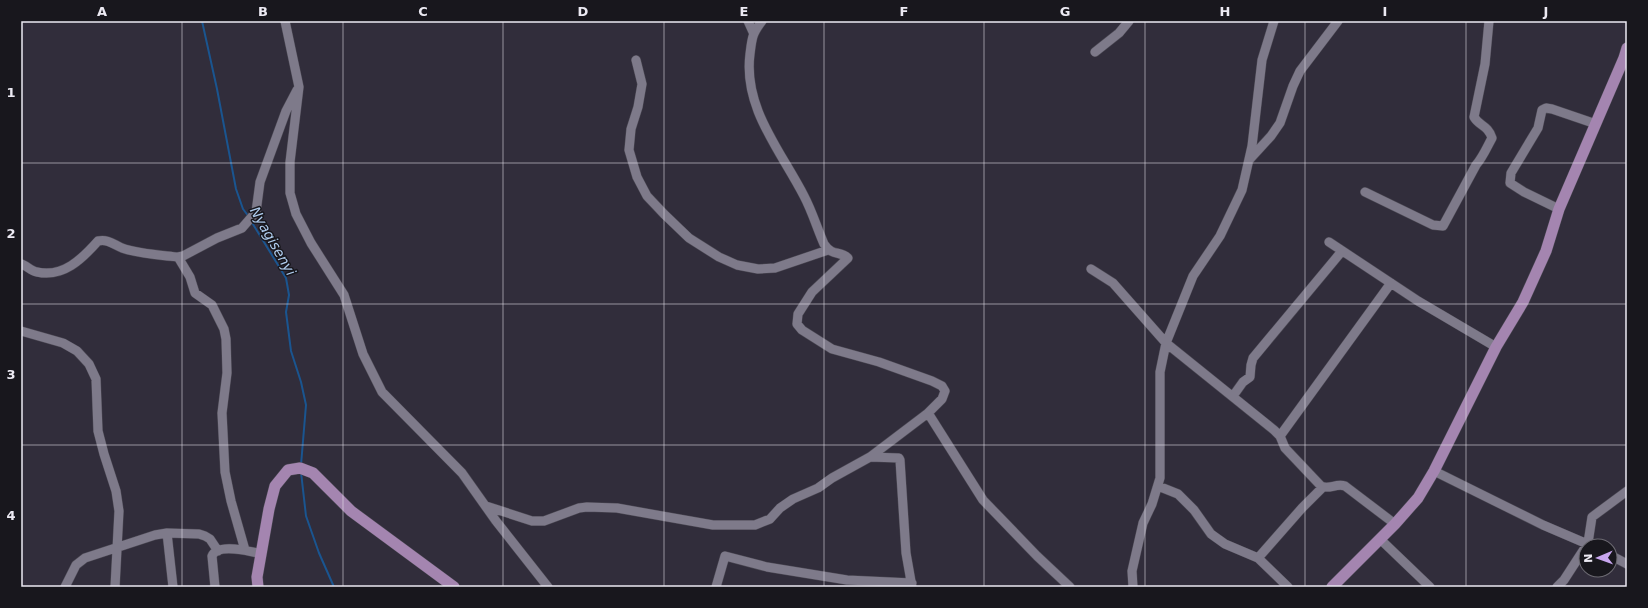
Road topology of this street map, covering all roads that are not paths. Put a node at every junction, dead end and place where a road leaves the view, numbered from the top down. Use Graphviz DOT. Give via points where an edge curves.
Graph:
graph roads {
  1 [pos="285,21"];
  2 [pos="748,21"];
  3 [pos="762,21"];
  4 [pos="1129,21"];
  5 [pos="1274,21"];
  6 [pos="1338,21"];
  7 [pos="1489,21"];
  8 [pos="753,32"];
  9 [pos="1627,48"];
  10 [pos="1095,52"];
  11 [pos="636,60"];
  12 [pos="299,87"];
  13 [pos="1596,124"];
  14 [pos="1248,161"];
  15 [pos="1365,192"];
  16 [pos="1559,209"];
  17 [pos="1329,242"];
  18 [pos="828,250"];
  19 [pos="1342,251"];
  20 [pos="178,257"];
  21 [pos="21,264"];
  22 [pos="1091,269"];
  23 [pos="1391,283"];
  24 [pos="21,331"];
  25 [pos="1166,343"];
  26 [pos="1496,347"];
  27 [pos="1233,396"];
  28 [pos="928,413"];
  29 [pos="1280,436"];
  30 [pos="870,457"];
  31 [pos="1434,471"];
  32 [pos="1158,486"];
  33 [pos="1323,488"];
  34 [pos="1627,491"];
  35 [pos="486,506"];
  36 [pos="1395,524"];
  37 [pos="168,533"];
  38 [pos="1590,538"];
  39 [pos="1381,540"];
  40 [pos="1578,540"];
  41 [pos="116,547"];
  42 [pos="218,550"];
  43 [pos="245,550"];
  44 [pos="261,554"];
  45 [pos="1258,558"];
  46 [pos="1618,559"];
  47 [pos="1578,561"];
  48 [pos="1627,564"];
  49 [pos="912,585"];
  50 [pos="65,587"];
  51 [pos="115,587"];
  52 [pos="172,587"];
  53 [pos="215,587"];
  54 [pos="258,587"];
  55 [pos="454,587"];
  56 [pos="548,587"];
  57 [pos="716,587"];
  58 [pos="1070,587"];
  59 [pos="1133,587"];
  60 [pos="1288,587"];
  61 [pos="1332,587"];
  62 [pos="1430,587"];
  63 [pos="1557,587"];
  1 -- 12 [label="street"];
  2 -- 8 [label="street"];
  3 -- 8 [label="street"];
  4 -- 10 [label="street" via="1119,33"];
  5 -- 14 [label="street" via="1262,60"];
  6 -- 14 [label="street" via="1300,71 1280,123"];
  7 -- 15 [label="street" via="1485,64 1474,117 1490,130 1492,138 1443,226 1433,225"];
  8 -- 18 [label="street" via="748,70 756,109 805,197"];
  9 -- 13 [label="main road"];
  11 -- 18 [label="street" via="642,84 631,129 629,150 637,177 647,196 664,214 689,238 736,265 758,269 775,268"];
  12 -- 20 [label="street" via="286,111 260,182 256,212 242,228"];
  12 -- 35 [label="street" via="290,162 290,193 296,214 311,243 344,294 363,354 382,392 462,473"];
  13 -- 16 [label="main road"];
  13 -- 16 [label="street" via="1552,109 1542,110 1538,128 1510,174 1510,183"];
  14 -- 25 [label="street" via="1242,190 1235,206 1211,250 1192,276"];
  16 -- 26 [label="main road" via="1546,250 1523,302"];
  17 -- 19 [label="street"];
  18 -- 28 [label="street" via="848,258 812,292 798,314 797,324 832,349 880,362 942,386 945,391 942,399"];
  19 -- 23 [label="street"];
  19 -- 27 [label="street" via="1253,358 1250,377"];
  20 -- 21 [label="street" via="128,250 106,240 98,241 82,259 52,274 35,272"];
  20 -- 43 [label="street" via="190,277 195,293 218,314 225,334 228,373 222,414 225,472"];
  22 -- 25 [label="street" via="1113,283"];
  23 -- 26 [label="street"];
  23 -- 29 [label="street"];
  24 -- 41 [label="street" via="63,343 77,350 89,364 96,379 98,431 116,491 119,511"];
  25 -- 27 [label="street"];
  25 -- 32 [label="street" via="1160,372"];
  26 -- 31 [label="main road"];
  27 -- 29 [label="street"];
  28 -- 30 [label="street"];
  28 -- 58 [label="street" via="983,500"];
  29 -- 33 [label="street" via="1285,448"];
  30 -- 35 [label="street" via="818,488 793,499 770,519 755,525 713,525 617,508 587,507 544,521 532,520"];
  30 -- 49 [label="street" via="900,460 906,553"];
  31 -- 36 [label="main road" via="1418,498"];
  31 -- 40 [label="street"];
  32 -- 45 [label="street" via="1178,494 1194,510 1211,534 1225,544"];
  32 -- 59 [label="street" via="1143,523 1132,571"];
  33 -- 36 [label="street" via="1339,484 1345,486"];
  33 -- 45 [label="street"];
  34 -- 38 [label="street" via="1592,517"];
  35 -- 56 [label="street"];
  36 -- 39 [label="main road"];
  37 -- 41 [label="street"];
  37 -- 42 [label="street" via="205,536"];
  37 -- 52 [label="street"];
  39 -- 61 [label="main road"];
  39 -- 62 [label="street"];
  41 -- 50 [label="street" via="81,561 76,565"];
  41 -- 51 [label="street"];
  42 -- 43 [label="street"];
  42 -- 53 [label="street" via="212,556"];
  43 -- 44 [label="street"];
  44 -- 54 [label="main road"];
  44 -- 55 [label="main road" via="275,486 288,470 300,468 313,473 351,511"];
  45 -- 60 [label="street"];
  46 -- 48 [label="street"];
  47 -- 63 [label="street"];
  49 -- 57 [label="street" via="847,580 767,567 724,556"];
}
